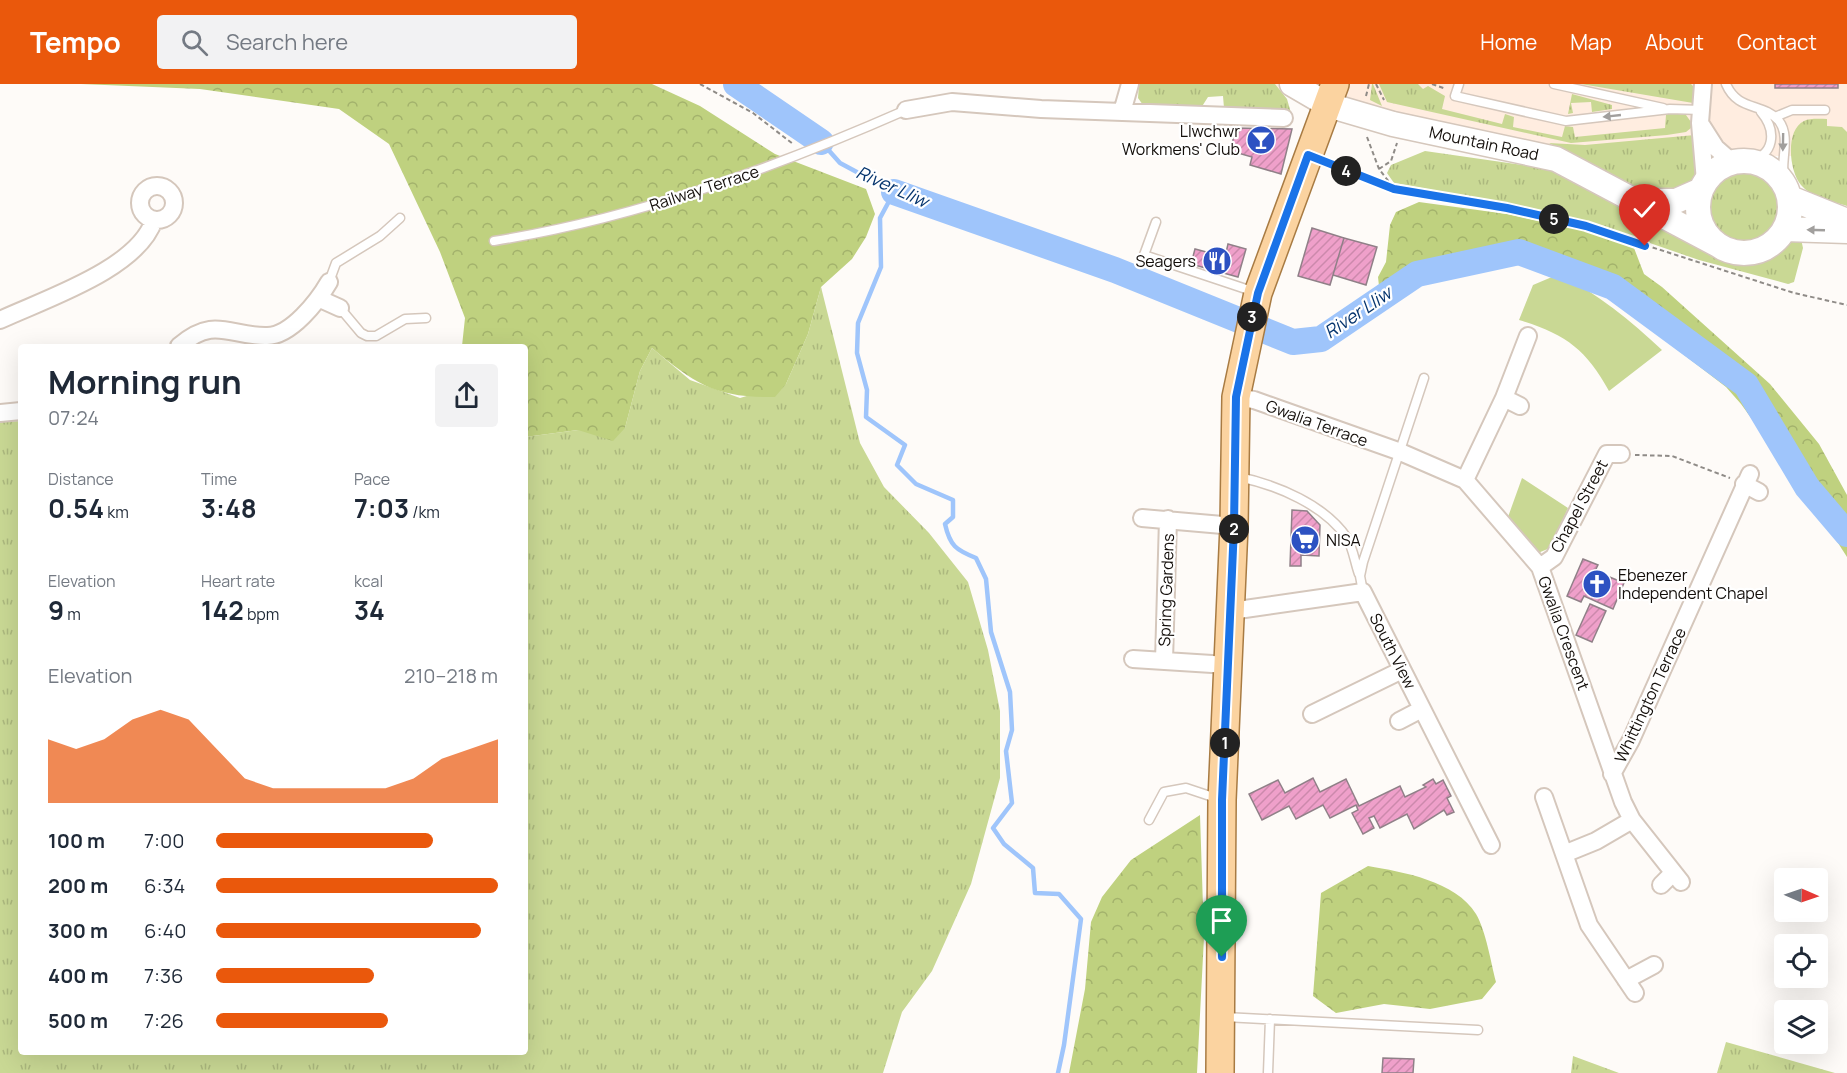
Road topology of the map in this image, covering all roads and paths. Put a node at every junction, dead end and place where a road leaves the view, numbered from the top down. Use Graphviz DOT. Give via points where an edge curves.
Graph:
graph roads {
  1 [pos="700,84"];
  2 [pos="1130,84"];
  3 [pos="1292,84"];
  4 [pos="1459,84"];
  5 [pos="1554,84"];
  6 [pos="1703,84"];
  7 [pos="1726,84"];
  8 [pos="1331,95"];
  9 [pos="1670,109"];
  10 [pos="1759,109"];
  11 [pos="906,110"];
  12 [pos="1825,110"];
  13 [pos="1122,112"];
  14 [pos="1363,115"];
  15 [pos="1700,116"];
  16 [pos="1775,117"];
  17 [pos="1284,118"];
  18 [pos="808,151"];
  19 [pos="1308,155"];
  20 [pos="1740,161"];
  21 [pos="1703,186"];
  22 [pos="1394,189"];
  23 [pos="1787,192"];
  24 [pos="1634,199"];
  25 [pos="400,218"];
  26 [pos="154,220"];
  27 [pos="1847,220"];
  28 [pos="1156,222"];
  29 [pos="1785,229"];
  30 [pos="1847,231"];
  31 [pos="494,241"];
  32 [pos="1718,245"];
  33 [pos="329,282"];
  34 [pos="1256,298"];
  35 [pos="320,299"];
  36 [pos="1847,305"];
  37 [pos="340,308"];
  38 [pos="426,318"];
  39 [pos="0,320"];
  40 [pos="1528,336"];
  41 [pos="270,341"];
  42 [pos="182,344"];
  43 [pos="1424,378"];
  44 [pos="1236,397"];
  45 [pos="1504,398"];
  46 [pos="1520,406"];
  47 [pos="18,411"];
  48 [pos="0,413"];
  49 [pos="1398,451"];
  50 [pos="1621,454"];
  51 [pos="1236,476"];
  52 [pos="1747,479"];
  53 [pos="1466,480"];
  54 [pos="1759,492"];
  55 [pos="1142,518"];
  56 [pos="1168,519"];
  57 [pos="1234,526"];
  58 [pos="1540,567"];
  59 [pos="1361,584"];
  60 [pos="1231,611"];
  61 [pos="1133,659"];
  62 [pos="1164,661"];
  63 [pos="1228,665"];
  64 [pos="1402,670"];
  65 [pos="1422,709"];
  66 [pos="1313,713"];
  67 [pos="1400,721"];
  68 [pos="1612,774"];
  69 [pos="1222,800"];
  70 [pos="1552,802"];
  71 [pos="1149,820"];
  72 [pos="1632,820"];
  73 [pos="1491,845"];
  74 [pos="1564,854"];
  75 [pos="1671,880"];
  76 [pos="1654,965"];
  77 [pos="1221,1016"];
  78 [pos="1270,1019"];
  79 [pos="1478,1030"];
  80 [pos="1220,1073"];
  81 [pos="1268,1073"];
  1 -- 18 [label="path" via="753,113"];
  2 -- 13 [label="street"];
  3 -- 8 [label="street, Mountain Road"];
  9 -- 4 [label="lane, one-way" via="1566,121 1455,96"];
  5 -- 9 [label="lane"];
  6 -- 15 [label="street"];
  7 -- 10 [label="lane" via="1737,101"];
  8 -- 14 [label="street, Mountain Road"];
  8 -- 19 [label="main road"];
  9 -- 15 [label="lane"];
  10 -- 16 [label="lane"];
  10 -- 20 [label="lane" via="1771,126 1771,141 1763,155"];
  11 -- 13 [label="street" via="951,102"];
  11 -- 18 [label="lane, Railway Terrace"];
  12 -- 16 [label="lane" via="1792,110"];
  13 -- 17 [label="street"];
  14 -- 22 [label="path" via="1368,144"];
  14 -- 24 [label="street, Mountain Road" via="1548,157"];
  15 -- 20 [label="street" via="1710,142"];
  15 -- 21 [label="street"];
  16 -- 23 [label="lane, one-way" via="1784,131 1781,170"];
  18 -- 31 [label="lane, Railway Terrace" via="636,210 561,231"];
  19 -- 22 [label="path"];
  19 -- 34 [label="main road"];
  20 -- 21 [label="street" via="1713,173"];
  20 -- 23 [label="street" via="1774,171"];
  21 -- 24 [label="street, Mountain Road" via="1684,199"];
  21 -- 32 [label="street" via="1698,206 1700,221"];
  22 -- 36 [label="path" via="1586,226 1794,293"];
  23 -- 27 [label="street"];
  23 -- 29 [label="street" via="1790,214"];
  24 -- 32 [label="street, Mountain Road"];
  25 -- 33 [label="lane" via="386,232 336,263"];
  26 -- 39 [label="street" via="139,247 104,271"];
  28 -- 34 [label="lane" via="1144,255"];
  30 -- 29 [label="street, one-way"];
  29 -- 32 [label="street" via="1770,246 1750,253"];
  33 -- 35 [label="street"];
  34 -- 44 [label="main road"];
  35 -- 37 [label="street"];
  35 -- 41 [label="street"];
  37 -- 38 [label="lane" via="367,336 376,336 405,319"];
  40 -- 45 [label="street"];
  41 -- 42 [label="street" via="225,328 201,331"];
  43 -- 49 [label="lane"];
  44 -- 49 [label="street, Gwalia Terrace"];
  44 -- 51 [label="main road"];
  45 -- 46 [label="street"];
  45 -- 53 [label="street"];
  47 -- 48 [label="street"];
  49 -- 53 [label="street, Gwalia Crescent"];
  49 -- 59 [label="lane"];
  50 -- 52 [label="path" via="1672,456"];
  50 -- 58 [label="street, Chapel Street" via="1607,454 1554,557"];
  51 -- 57 [label="main road"];
  51 -- 59 [label="lane" via="1318,508 1347,539"];
  52 -- 54 [label="street"];
  52 -- 68 [label="street, Whittington Terrace" via="1631,740"];
  53 -- 58 [label="street, Gwalia Crescent"];
  55 -- 56 [label="street, Spring Gardens"];
  56 -- 57 [label="street, Spring Gardens"];
  56 -- 62 [label="street, Spring Gardens"];
  57 -- 60 [label="main road"];
  58 -- 68 [label="street, Gwalia Crescent"];
  59 -- 60 [label="street"];
  59 -- 64 [label="street, South View"];
  60 -- 63 [label="main road"];
  61 -- 62 [label="street, Spring Gardens"];
  62 -- 63 [label="street, Spring Gardens"];
  63 -- 69 [label="main road"];
  64 -- 65 [label="street, South View"];
  64 -- 66 [label="street"];
  65 -- 67 [label="street"];
  65 -- 73 [label="street, South View" via="1477,832"];
  68 -- 72 [label="street, Gwalia Crescent"];
  69 -- 71 [label="lane" via="1186,788 1164,792"];
  69 -- 77 [label="main road"];
  70 -- 74 [label="street"];
  72 -- 74 [label="street"];
  72 -- 75 [label="street, Gwalia Crescent"];
  74 -- 76 [label="street" via="1589,926 1630,987"];
  77 -- 78 [label="lane"];
  77 -- 80 [label="main road"];
  78 -- 79 [label="lane"];
  78 -- 81 [label="lane"];
}
